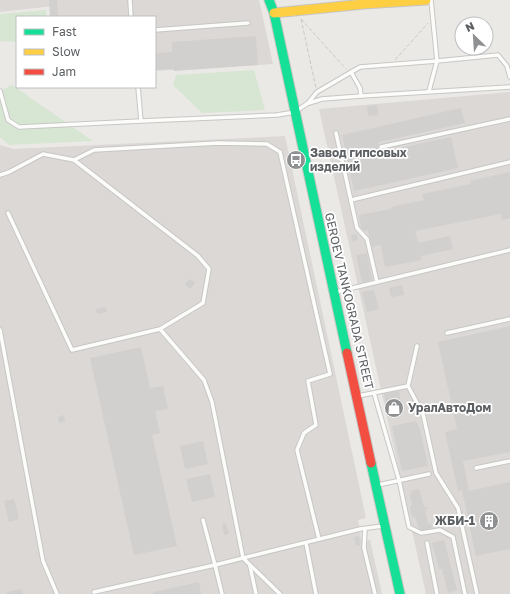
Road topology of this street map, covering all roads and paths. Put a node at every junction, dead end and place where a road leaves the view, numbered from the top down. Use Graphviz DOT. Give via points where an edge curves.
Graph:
graph roads {
  1 [pos="130,0"];
  2 [pos="269,0"];
  3 [pos="274,0"];
  4 [pos="426,0"];
  5 [pos="431,0"];
  6 [pos="360,2"];
  7 [pos="274,13"];
  8 [pos="300,15"];
  9 [pos="131,16"];
  10 [pos="432,18"];
  11 [pos="248,23"];
  12 [pos="156,30"];
  13 [pos="437,62"];
  14 [pos="391,65"];
  15 [pos="350,73"];
  16 [pos="510,77"];
  17 [pos="510,87"];
  18 [pos="138,88"];
  19 [pos="0,91"];
  20 [pos="429,91"];
  21 [pos="316,92"];
  22 [pos="361,96"];
  23 [pos="308,103"];
  24 [pos="294,112"];
  25 [pos="510,119"];
  26 [pos="141,121"];
  27 [pos="336,134"];
  28 [pos="381,147"];
  29 [pos="74,160"];
  30 [pos="510,162"];
  31 [pos="0,175"];
  32 [pos="351,200"];
  33 [pos="8,213"];
  34 [pos="510,250"];
  35 [pos="377,282"];
  36 [pos="334,292"];
  37 [pos="510,319"];
  38 [pos="160,329"];
  39 [pos="0,330"];
  40 [pos="447,333"];
  41 [pos="417,346"];
  42 [pos="408,386"];
  43 [pos="374,393"];
  44 [pos="358,396"];
  45 [pos="510,461"];
  46 [pos="476,468"];
  47 [pos="429,474"];
  48 [pos="399,480"];
  49 [pos="377,485"];
  50 [pos="202,520"];
  51 [pos="386,525"];
  52 [pos="365,529"];
  53 [pos="319,539"];
  54 [pos="306,543"];
  55 [pos="427,543"];
  56 [pos="243,558"];
  57 [pos="215,565"];
  58 [pos="250,565"];
  59 [pos="94,592"];
  60 [pos="57,594"];
  61 [pos="222,594"];
  62 [pos="256,594"];
  63 [pos="280,594"];
  64 [pos="316,594"];
  65 [pos="375,594"];
  66 [pos="400,594"];
  67 [pos="437,594"];
  68 [pos="465,594"];
  69 [pos="477,594"];
  1 -- 9 [label="lane"];
  2 -- 7 [label="main road, GEROEV TANKOGRADA STREET"];
  3 -- 7 [label="main road, GEROEV TANKOGRADA STREET"];
  4 -- 6 [label="main road"];
  5 -- 10 [label="lane"];
  6 -- 8 [label="main road"];
  7 -- 8 [label="main road"];
  7 -- 24 [label="main road, GEROEV TANKOGRADA STREET"];
  8 -- 15 [label="path"];
  8 -- 21 [label="path"];
  10 -- 13 [label="lane"];
  10 -- 14 [label="path"];
  11 -- 12 [label="lane"];
  13 -- 14 [label="lane"];
  13 -- 16 [label="lane" via="498,55 508,66"];
  13 -- 20 [label="lane"];
  14 -- 15 [label="lane" via="360,67"];
  15 -- 21 [label="lane"];
  15 -- 22 [label="lane" via="360,88"];
  17 -- 20 [label="lane"];
  18 -- 26 [label="lane"];
  19 -- 26 [label="lane" via="8,120 19,127"];
  20 -- 22 [label="lane"];
  21 -- 23 [label="lane"];
  22 -- 23 [label="lane"];
  23 -- 24 [label="lane"];
  24 -- 26 [label="lane"];
  24 -- 36 [label="main road, GEROEV TANKOGRADA STREET"];
  25 -- 28 [label="lane"];
  27 -- 32 [label="lane"];
  29 -- 31 [label="lane" via="43,154"];
  29 -- 38 [label="lane" via="198,256 209,269 203,303"];
  29 -- 53 [label="lane" via="94,150 218,143 267,144 280,152 330,374 308,381 316,425 304,433 297,450"];
  30 -- 32 [label="lane"];
  32 -- 35 [label="lane" via="357,228 367,239"];
  33 -- 38 [label="lane" via="72,350"];
  34 -- 35 [label="lane"];
  35 -- 36 [label="lane"];
  36 -- 44 [label="main road, GEROEV TANKOGRADA STREET"];
  37 -- 40 [label="lane"];
  38 -- 56 [label="lane" via="204,380 212,402"];
  39 -- 60 [label="lane" via="43,561"];
  41 -- 42 [label="lane"];
  42 -- 43 [label="lane"];
  42 -- 69 [label="lane" via="423,414 436,473 458,508"];
  43 -- 44 [label="lane"];
  43 -- 48 [label="lane"];
  44 -- 49 [label="main road, GEROEV TANKOGRADA STREET"];
  45 -- 46 [label="lane"];
  47 -- 48 [label="lane"];
  48 -- 49 [label="lane"];
  48 -- 68 [label="lane" via="409,527 421,533 440,530 453,537"];
  49 -- 51 [label="main road, GEROEV TANKOGRADA STREET"];
  50 -- 57 [label="lane"];
  51 -- 52 [label="lane"];
  51 -- 66 [label="main road, GEROEV TANKOGRADA STREET"];
  52 -- 53 [label="lane"];
  52 -- 65 [label="lane" via="364,548"];
  53 -- 54 [label="lane"];
  54 -- 56 [label="lane"];
  54 -- 64 [label="lane"];
  55 -- 67 [label="lane"];
  56 -- 57 [label="lane"];
  56 -- 58 [label="lane"];
  57 -- 59 [label="lane"];
  57 -- 61 [label="lane"];
  58 -- 62 [label="lane"];
  58 -- 63 [label="lane"];
}
